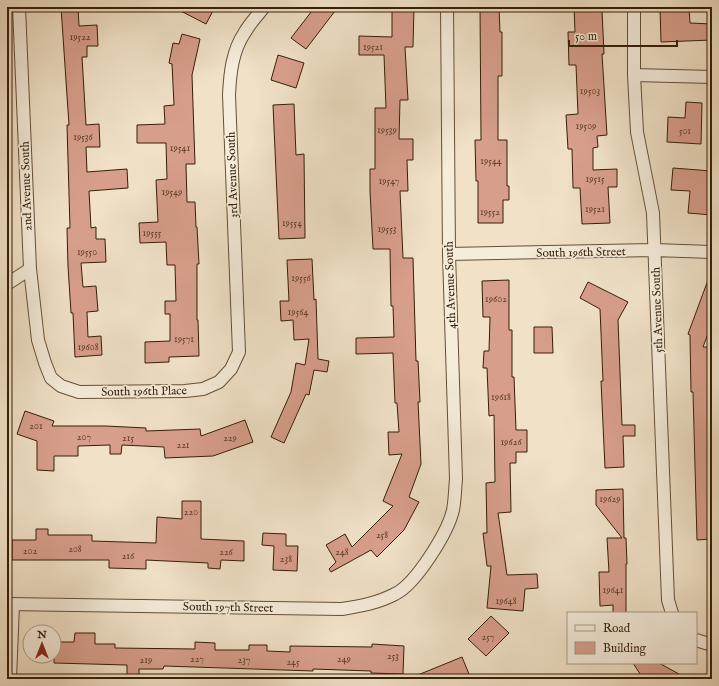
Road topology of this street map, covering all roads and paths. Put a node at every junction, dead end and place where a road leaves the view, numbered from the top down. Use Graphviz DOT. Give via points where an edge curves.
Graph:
graph roads {
  1 [pos="19,7"];
  2 [pos="264,7"];
  3 [pos="447,7"];
  4 [pos="634,7"];
  5 [pos="634,75"];
  6 [pos="712,77"];
  7 [pos="654,250"];
  8 [pos="712,252"];
  9 [pos="449,254"];
  10 [pos="30,269"];
  11 [pos="7,284"];
  12 [pos="239,352"];
  13 [pos="45,363"];
  14 [pos="429,557"];
  15 [pos="10,604"];
  16 [pos="672,612"];
  17 [pos="697,640"];
  18 [pos="712,645"];
  19 [pos="10,679"];
  1 -- 10 [label="street, 2nd Avenue South"];
  2 -- 12 [label="street, 3rd Avenue South" via="244,33 236,50 230,80"];
  3 -- 9 [label="street, 4th Avenue South"];
  4 -- 5 [label="street, 5th Avenue South"];
  5 -- 6 [label="street"];
  5 -- 7 [label="street, 5th Avenue South" via="637,132 653,212"];
  7 -- 8 [label="street, South 196th Street"];
  7 -- 9 [label="street, South 196th Street"];
  7 -- 16 [label="street, 5th Avenue South" via="668,600"];
  9 -- 14 [label="street, 4th Avenue South" via="456,479 453,510 440,540"];
  10 -- 11 [label="street"];
  10 -- 13 [label="street, 2nd Avenue South" via="38,340"];
  12 -- 13 [label="street, South 196th Place" via="231,369 219,382 204,389 185,391 79,392 61,386 51,378"];
  14 -- 15 [label="street, South 197th Street" via="410,582 396,594 371,604 342,609"];
  15 -- 19 [label="street"];
  17 -- 18 [label="street"];
}
